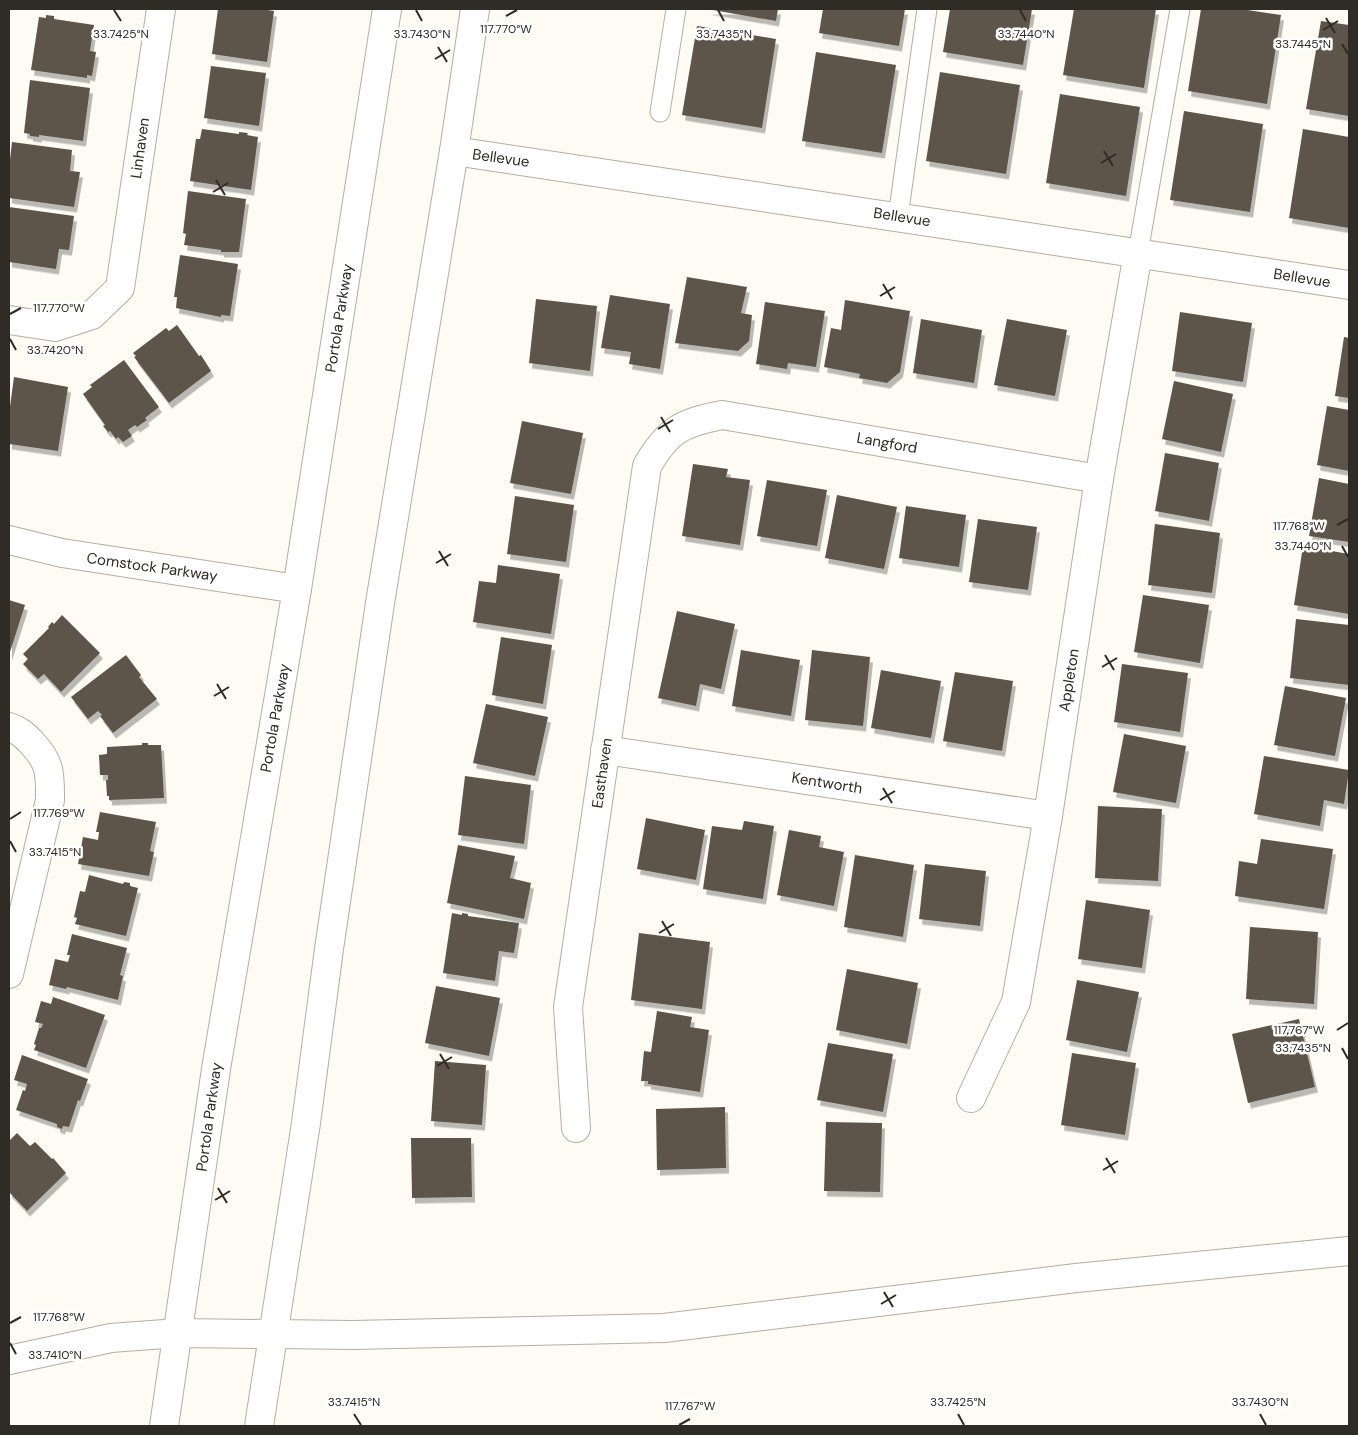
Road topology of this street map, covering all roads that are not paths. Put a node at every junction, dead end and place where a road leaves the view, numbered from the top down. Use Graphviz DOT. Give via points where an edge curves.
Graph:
graph roads {
  1 [pos="161,9"];
  2 [pos="387,9"];
  3 [pos="475,9"];
  4 [pos="676,9"];
  5 [pos="926,9"];
  6 [pos="1180,9"];
  7 [pos="660,112"];
  8 [pos="454,151"];
  9 [pos="898,217"];
  10 [pos="1138,253"];
  11 [pos="1349,285"];
  12 [pos="9,320"];
  13 [pos="676,430"];
  14 [pos="1099,479"];
  15 [pos="9,540"];
  16 [pos="297,589"];
  17 [pos="9,727"];
  18 [pos="605,750"];
  19 [pos="1048,816"];
  20 [pos="9,974"];
  21 [pos="971,1098"];
  22 [pos="576,1128"];
  23 [pos="1349,1251"];
  24 [pos="178,1333"];
  25 [pos="273,1335"];
  26 [pos="9,1360"];
  27 [pos="164,1426"];
  28 [pos="259,1426"];
  1 -- 12 [label="main road, Linhaven" via="120,288 92,315 55,327"];
  2 -- 16 [label="main road, Portola Parkway"];
  3 -- 8 [label="main road"];
  4 -- 7 [label="lane"];
  5 -- 9 [label="lane"];
  6 -- 10 [label="lane"];
  8 -- 9 [label="main road, Bellevue"];
  8 -- 25 [label="main road" via="378,612"];
  9 -- 10 [label="main road, Bellevue"];
  10 -- 11 [label="main road, Bellevue"];
  10 -- 14 [label="main road, Appleton"];
  13 -- 14 [label="main road, Langford" via="697,420 722,415"];
  13 -- 18 [label="main road, Easthaven" via="659,446 647,466"];
  14 -- 19 [label="main road, Appleton"];
  15 -- 16 [label="main road, Comstock Parkway" via="62,553"];
  16 -- 24 [label="main road, Portola Parkway" via="216,1069"];
  17 -- 20 [label="main road" via="20,731 43,754 50,774 50,800"];
  18 -- 19 [label="main road, Kentworth"];
  18 -- 22 [label="main road, Easthaven" via="568,1007"];
  19 -- 21 [label="main road, Appleton" via="1016,1002"];
  23 -- 25 [label="main road" via="1076,1278 664,1328"];
  24 -- 25 [label="main road"];
  24 -- 26 [label="main road" via="111,1338"];
  24 -- 27 [label="main road, Portola Parkway"];
  25 -- 28 [label="main road"];
}
